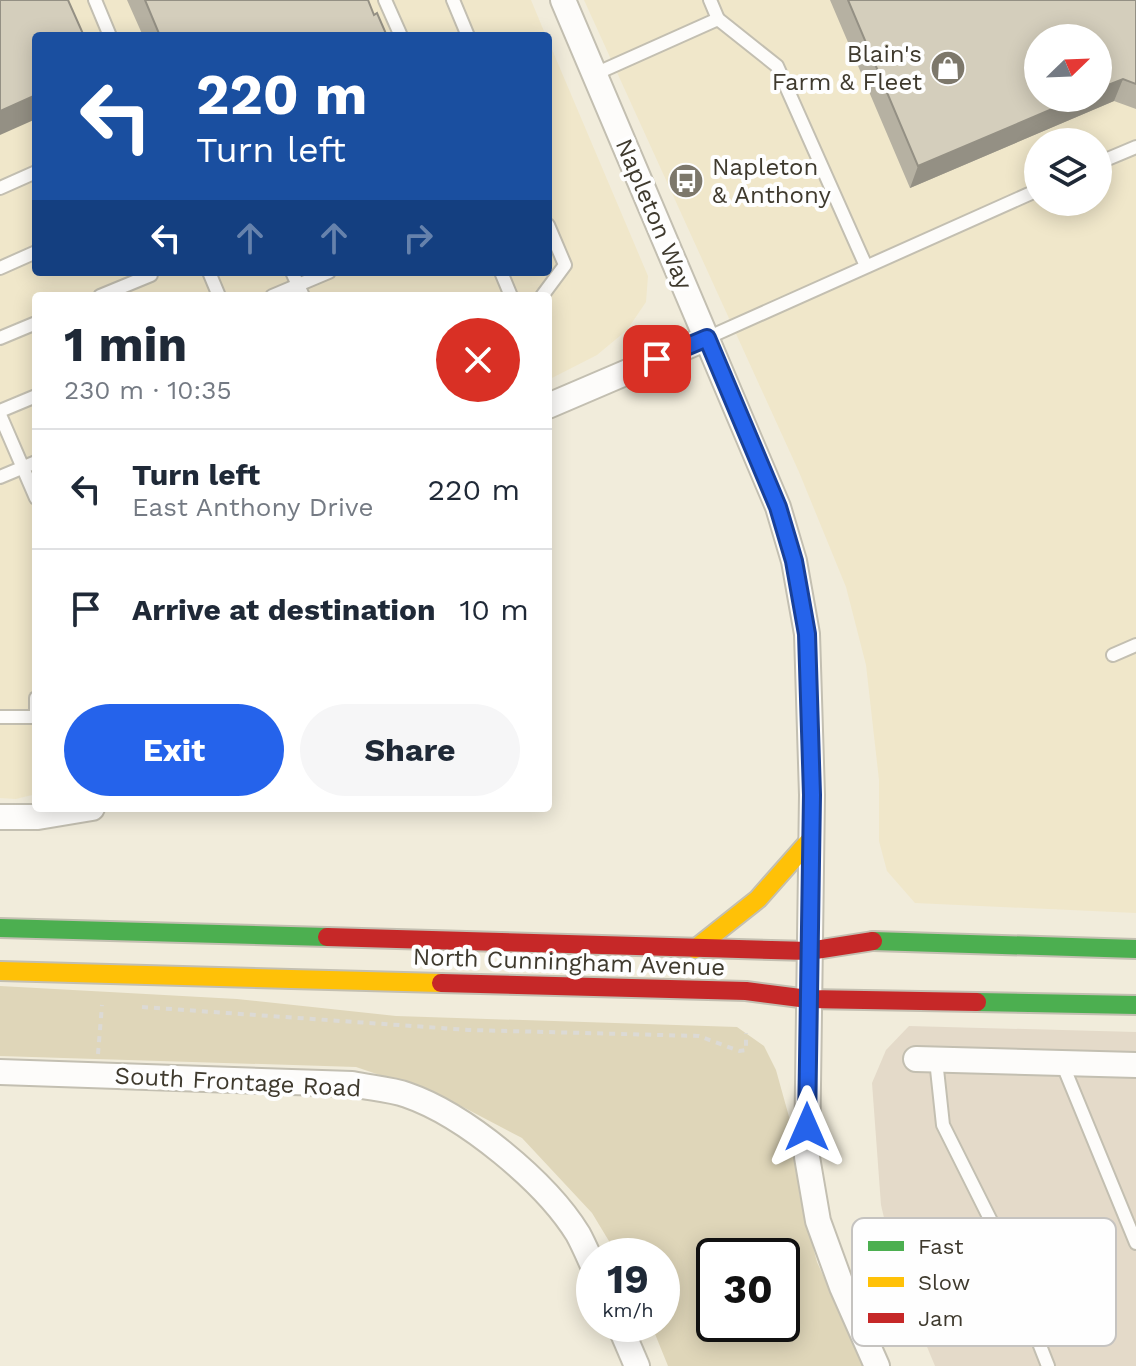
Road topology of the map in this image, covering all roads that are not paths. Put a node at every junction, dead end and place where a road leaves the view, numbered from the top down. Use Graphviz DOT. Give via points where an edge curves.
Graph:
graph roads {
  1 [pos="95,0"];
  2 [pos="385,0"];
  3 [pos="453,0"];
  4 [pos="563,0"];
  5 [pos="710,0"];
  6 [pos="718,19"];
  7 [pos="108,32"];
  8 [pos="399,32"];
  9 [pos="466,32"];
  10 [pos="595,74"];
  11 [pos="1136,147"];
  12 [pos="1112,157"];
  13 [pos="32,174"];
  14 [pos="0,188"];
  15 [pos="1024,196"];
  16 [pos="552,234"];
  17 [pos="32,254"];
  18 [pos="866,266"];
  19 [pos="0,268"];
  20 [pos="149,276"];
  21 [pos="323,276"];
  22 [pos="300,290"];
  23 [pos="110,292"];
  24 [pos="545,292"];
  25 [pos="32,325"];
  26 [pos="0,338"];
  27 [pos="707,338"];
  28 [pos="32,398"];
  29 [pos="552,404"];
  30 [pos="0,413"];
  31 [pos="32,464"];
  32 [pos="23,467"];
  33 [pos="0,477"];
  34 [pos="32,488"];
  35 [pos="1136,645"];
  36 [pos="1113,655"];
  37 [pos="0,717"];
  38 [pos="32,717"];
  39 [pos="68,812"];
  40 [pos="0,817"];
  41 [pos="811,839"];
  42 [pos="0,928"];
  43 [pos="695,949"];
  44 [pos="1136,949"];
  45 [pos="809,951"];
  46 [pos="0,971"];
  47 [pos="808,999"];
  48 [pos="1136,1005"];
  49 [pos="926,1060"];
  50 [pos="1062,1063"];
  51 [pos="1136,1065"];
  52 [pos="0,1072"];
  53 [pos="990,1218"];
  54 [pos="580,1238"];
  55 [pos="1136,1243"];
  56 [pos="852,1310"];
  57 [pos="627,1342"];
  58 [pos="868,1346"];
  59 [pos="1040,1346"];
  60 [pos="637,1366"];
  61 [pos="877,1366"];
  62 [pos="1048,1366"];
  1 -- 7 [label="lane"];
  2 -- 8 [label="lane"];
  3 -- 9 [label="lane"];
  4 -- 10 [label="street, Napleton Way"];
  5 -- 6 [label="lane"];
  6 -- 10 [label="lane"];
  6 -- 18 [label="lane" via="777,66"];
  10 -- 27 [label="street, Napleton Way"];
  11 -- 12 [label="lane"];
  13 -- 14 [label="lane"];
  15 -- 18 [label="lane"];
  16 -- 24 [label="lane" via="565,265"];
  17 -- 19 [label="lane"];
  18 -- 27 [label="lane"];
  20 -- 23 [label="lane"];
  21 -- 22 [label="lane"];
  25 -- 26 [label="lane"];
  27 -- 29 [label="street"];
  27 -- 41 [label="street, Napleton Way" via="778,507 794,561 807,634"];
  28 -- 30 [label="lane"];
  30 -- 32 [label="lane"];
  31 -- 32 [label="lane"];
  32 -- 33 [label="lane"];
  32 -- 34 [label="lane"];
  35 -- 36 [label="lane"];
  37 -- 38 [label="lane"];
  39 -- 40 [label="street"];
  41 -- 43 [label="main road" via="770,890"];
  41 -- 45 [label="street, Napleton Way"];
  42 -- 43 [label="main road"];
  43 -- 45 [label="main road"];
  44 -- 45 [label="main road" via="877,940"];
  45 -- 47 [label="street, Napleton Way"];
  46 -- 47 [label="main road, North Cunningham Avenue" via="746,991"];
  47 -- 48 [label="main road, North Cunningham Avenue"];
  47 -- 56 [label="street, Napleton Way" via="807,1157 818,1221"];
  49 -- 50 [label="street"];
  49 -- 53 [label="lane" via="943,1125"];
  50 -- 51 [label="street"];
  50 -- 55 [label="lane"];
  52 -- 54 [label="street, South Frontage Road" via="352,1084 407,1095 501,1151 547,1194"];
  57 -- 60 [label="street"];
  58 -- 61 [label="street, Napleton Way"];
  59 -- 62 [label="lane"];
}
